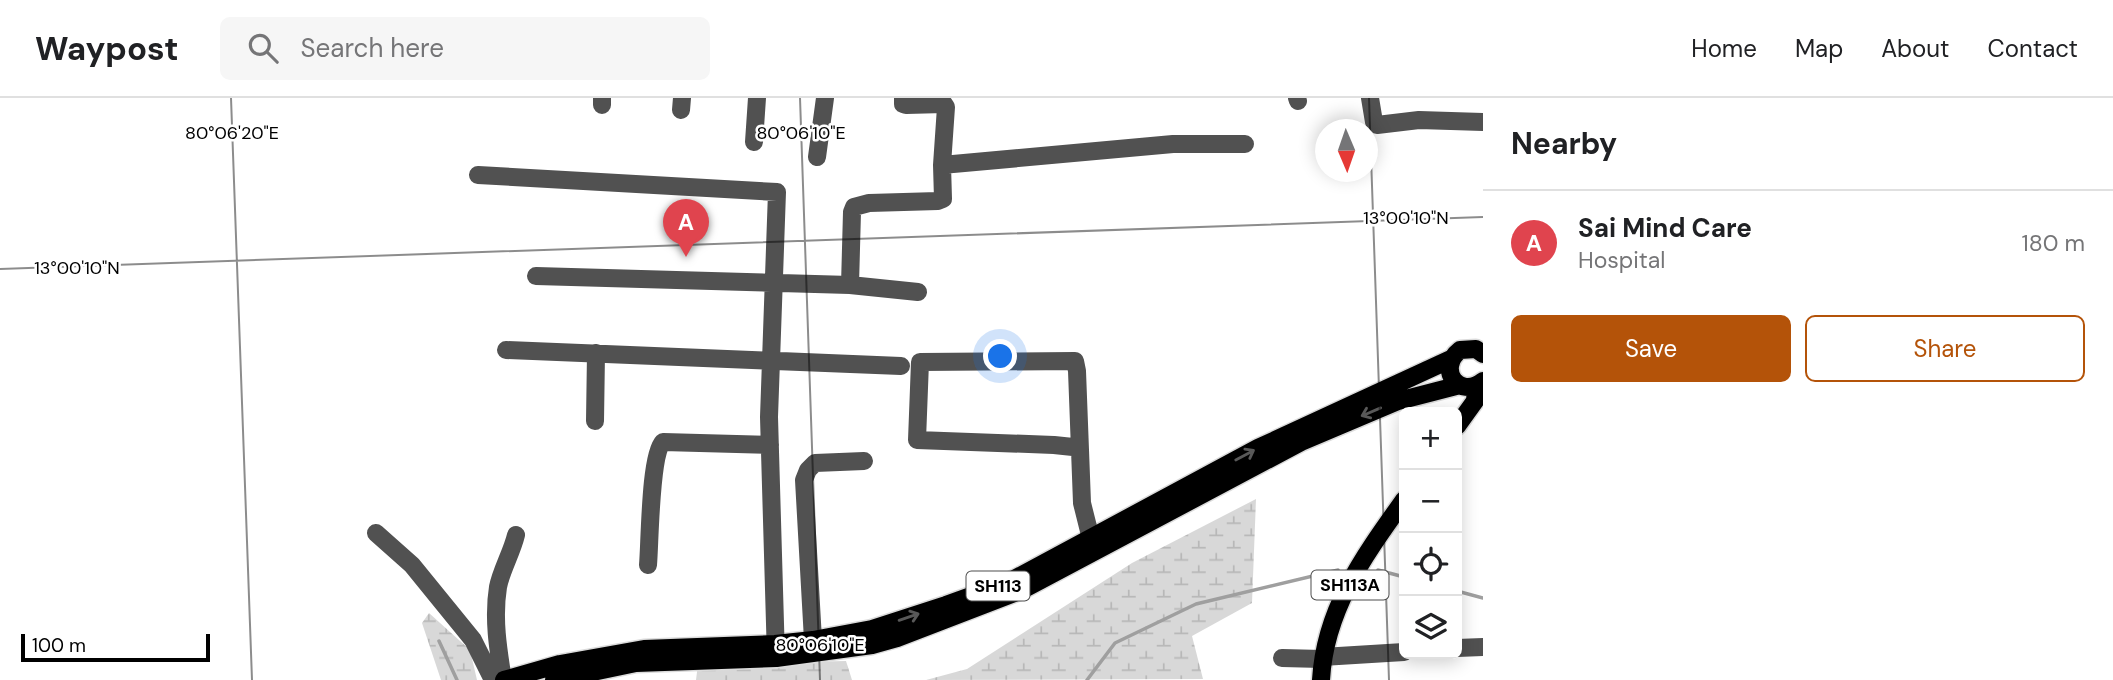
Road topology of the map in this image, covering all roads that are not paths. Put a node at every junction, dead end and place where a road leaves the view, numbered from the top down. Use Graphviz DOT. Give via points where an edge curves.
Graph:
graph roads {
  1 [pos="757,98"];
  2 [pos="825,98"];
  3 [pos="903,98"];
  4 [pos="1370,98"];
  5 [pos="1483,122"];
  6 [pos="754,142"];
  7 [pos="1245,144"];
  8 [pos="817,157"];
  9 [pos="942,165"];
  10 [pos="478,175"];
  11 [pos="536,276"];
  12 [pos="773,284"];
  13 [pos="850,285"];
  14 [pos="918,292"];
  15 [pos="506,350"];
  16 [pos="1481,350"];
  17 [pos="596,353"];
  18 [pos="1451,359"];
  19 [pos="772,360"];
  20 [pos="901,366"];
  21 [pos="1473,384"];
  22 [pos="1462,419"];
  23 [pos="595,421"];
  24 [pos="770,445"];
  25 [pos="1080,450"];
  26 [pos="864,461"];
  27 [pos="1399,507"];
  28 [pos="376,533"];
  29 [pos="516,535"];
  30 [pos="1092,544"];
  31 [pos="648,565"];
  32 [pos="813,640"];
  33 [pos="1483,647"];
  34 [pos="1462,648"];
  35 [pos="776,651"];
  36 [pos="1399,652"];
  37 [pos="1282,658"];
  38 [pos="1322,658"];
  39 [pos="493,680"];
  40 [pos="504,680"];
  41 [pos="554,680"];
  42 [pos="1321,680"];
  1 -- 6 [label="street"];
  2 -- 8 [label="street"];
  3 -- 9 [label="street" via="906,105 939,103 946,107"];
  4 -- 5 [label="street" via="1377,125 1419,120"];
  7 -- 9 [label="street" via="1173,144"];
  9 -- 13 [label="street" via="943,199 855,207"];
  10 -- 12 [label="street" via="777,192"];
  11 -- 12 [label="street"];
  12 -- 13 [label="street"];
  12 -- 19 [label="street"];
  13 -- 14 [label="street"];
  15 -- 17 [label="street"];
  16 -- 18 [label="main road, SH113" via="1460,350"];
  17 -- 19 [label="street"];
  17 -- 23 [label="street"];
  18 -- 21 [label="main road" via="1451,376"];
  30 -- 18 [label="main road, SH113, one-way" via="1258,448"];
  19 -- 20 [label="street"];
  19 -- 24 [label="street"];
  21 -- 22 [label="main road" via="1475,401"];
  21 -- 30 [label="main road, SH113, one-way" via="1398,401 1301,442"];
  24 -- 31 [label="street" via="663,442 657,447"];
  24 -- 35 [label="street"];
  25 -- 25 [label="street" via="917,440 920,362 1075,361"];
  25 -- 30 [label="street" via="1082,503"];
  26 -- 32 [label="street" via="815,463 804,480"];
  27 -- 38 [label="main road, SH113A" via="1360,565 1331,622"];
  28 -- 39 [label="street" via="412,565 473,640"];
  29 -- 40 [label="street" via="499,585 496,637"];
  32 -- 30 [label="main road, SH113, one-way" via="873,629 1007,583"];
  30 -- 35 [label="main road, SH113" via="1022,590 897,638 872,645"];
  32 -- 35 [label="main road, SH113"];
  33 -- 34 [label="street"];
  35 -- 40 [label="main road, SH113" via="644,649 560,664"];
  35 -- 41 [label="main road, SH113" via="636,663"];
  36 -- 38 [label="street"];
  37 -- 38 [label="street"];
  38 -- 42 [label="main road, SH113A"];
}
